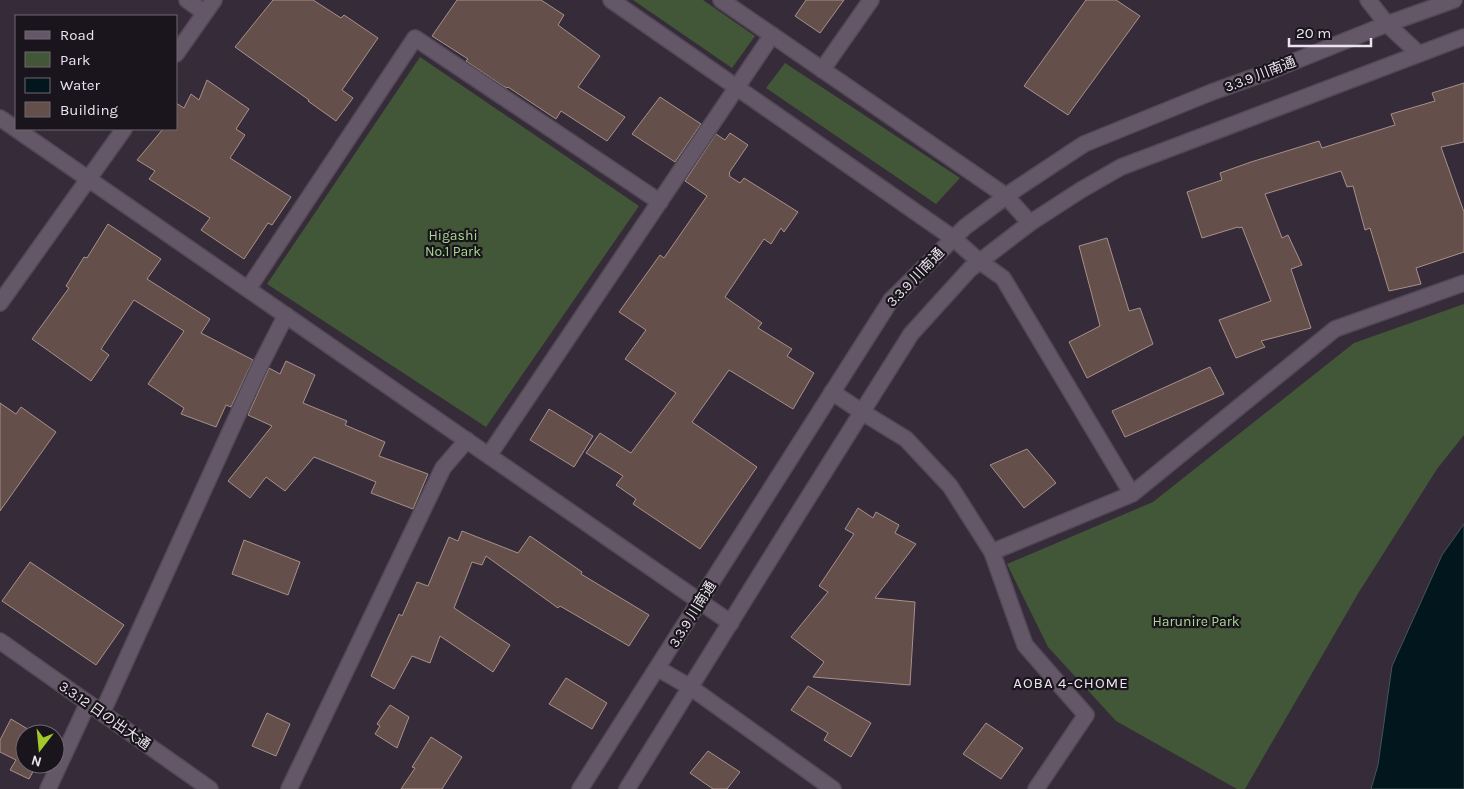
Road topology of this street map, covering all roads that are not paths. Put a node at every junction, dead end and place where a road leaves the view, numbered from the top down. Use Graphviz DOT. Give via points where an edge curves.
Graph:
graph roads {
  1 [pos="186,0"];
  2 [pos="214,0"];
  3 [pos="611,0"];
  4 [pos="721,0"];
  5 [pos="871,0"];
  6 [pos="1368,0"];
  7 [pos="1454,0"];
  8 [pos="205,13"];
  9 [pos="1388,24"];
  10 [pos="772,36"];
  11 [pos="1464,37"];
  12 [pos="178,51"];
  13 [pos="1419,54"];
  14 [pos="822,70"];
  15 [pos="737,88"];
  16 [pos="0,118"];
  17 [pos="15,128"];
  18 [pos="18,130"];
  19 [pos="123,130"];
  20 [pos="89,179"];
  21 [pos="1006,196"];
  22 [pos="660,202"];
  23 [pos="1030,223"];
  24 [pos="953,238"];
  25 [pos="980,261"];
  26 [pos="1464,283"];
  27 [pos="248,289"];
  28 [pos="0,303"];
  29 [pos="286,315"];
  30 [pos="832,392"];
  31 [pos="862,412"];
  32 [pos="467,440"];
  33 [pos="488,455"];
  34 [pos="1132,494"];
  35 [pos="992,552"];
  36 [pos="700,601"];
  37 [pos="731,623"];
  38 [pos="0,641"];
  39 [pos="657,668"];
  40 [pos="690,687"];
  41 [pos="88,703"];
  42 [pos="102,713"];
  43 [pos="48,789"];
  44 [pos="210,789"];
  45 [pos="289,789"];
  46 [pos="580,789"];
  47 [pos="627,789"];
  48 [pos="833,789"];
  49 [pos="1036,789"];
  1 -- 8 [label="street"];
  2 -- 8 [label="street"];
  3 -- 15 [label="street"];
  4 -- 10 [label="street"];
  5 -- 14 [label="street"];
  6 -- 9 [label="street"];
  7 -- 9 [label="street, 3.3.9 川南通"];
  8 -- 12 [label="street"];
  9 -- 13 [label="street"];
  9 -- 21 [label="street, 3.3.9 川南通" via="1084,144"];
  10 -- 14 [label="street"];
  10 -- 15 [label="street"];
  11 -- 13 [label="street"];
  13 -- 23 [label="street" via="1121,168"];
  14 -- 21 [label="street"];
  15 -- 22 [label="street"];
  15 -- 24 [label="street"];
  16 -- 17 [label="street"];
  18 -- 20 [label="street"];
  19 -- 20 [label="street"];
  20 -- 27 [label="street"];
  20 -- 28 [label="street"];
  21 -- 23 [label="street"];
  21 -- 24 [label="street, 3.3.9 川南通"];
  22 -- 27 [label="street" via="415,38"];
  22 -- 33 [label="street"];
  23 -- 25 [label="street"];
  24 -- 25 [label="street"];
  24 -- 30 [label="street, 3.3.9 川南通" via="890,300"];
  25 -- 31 [label="street" via="911,334"];
  25 -- 34 [label="street" via="1003,278"];
  26 -- 34 [label="street" via="1335,329"];
  27 -- 29 [label="street"];
  29 -- 32 [label="street"];
  29 -- 42 [label="street"];
  30 -- 31 [label="street"];
  30 -- 36 [label="street, 3.3.9 川南通"];
  31 -- 35 [label="street" via="906,439 950,486"];
  31 -- 37 [label="street"];
  32 -- 33 [label="street"];
  32 -- 45 [label="street" via="443,468"];
  33 -- 36 [label="street"];
  34 -- 35 [label="street"];
  35 -- 49 [label="street" via="1025,645 1086,715"];
  36 -- 37 [label="street"];
  36 -- 39 [label="street, 3.3.9 川南通"];
  37 -- 40 [label="street"];
  38 -- 41 [label="street, 3.3.12 日の出大通"];
  39 -- 40 [label="street"];
  39 -- 46 [label="street, 3.3.9 川南通"];
  40 -- 47 [label="street"];
  40 -- 48 [label="street"];
  41 -- 42 [label="street, 3.3.12 日の出大通"];
  41 -- 43 [label="street"];
  42 -- 44 [label="street, 3.3.12 日の出大通"];
}
